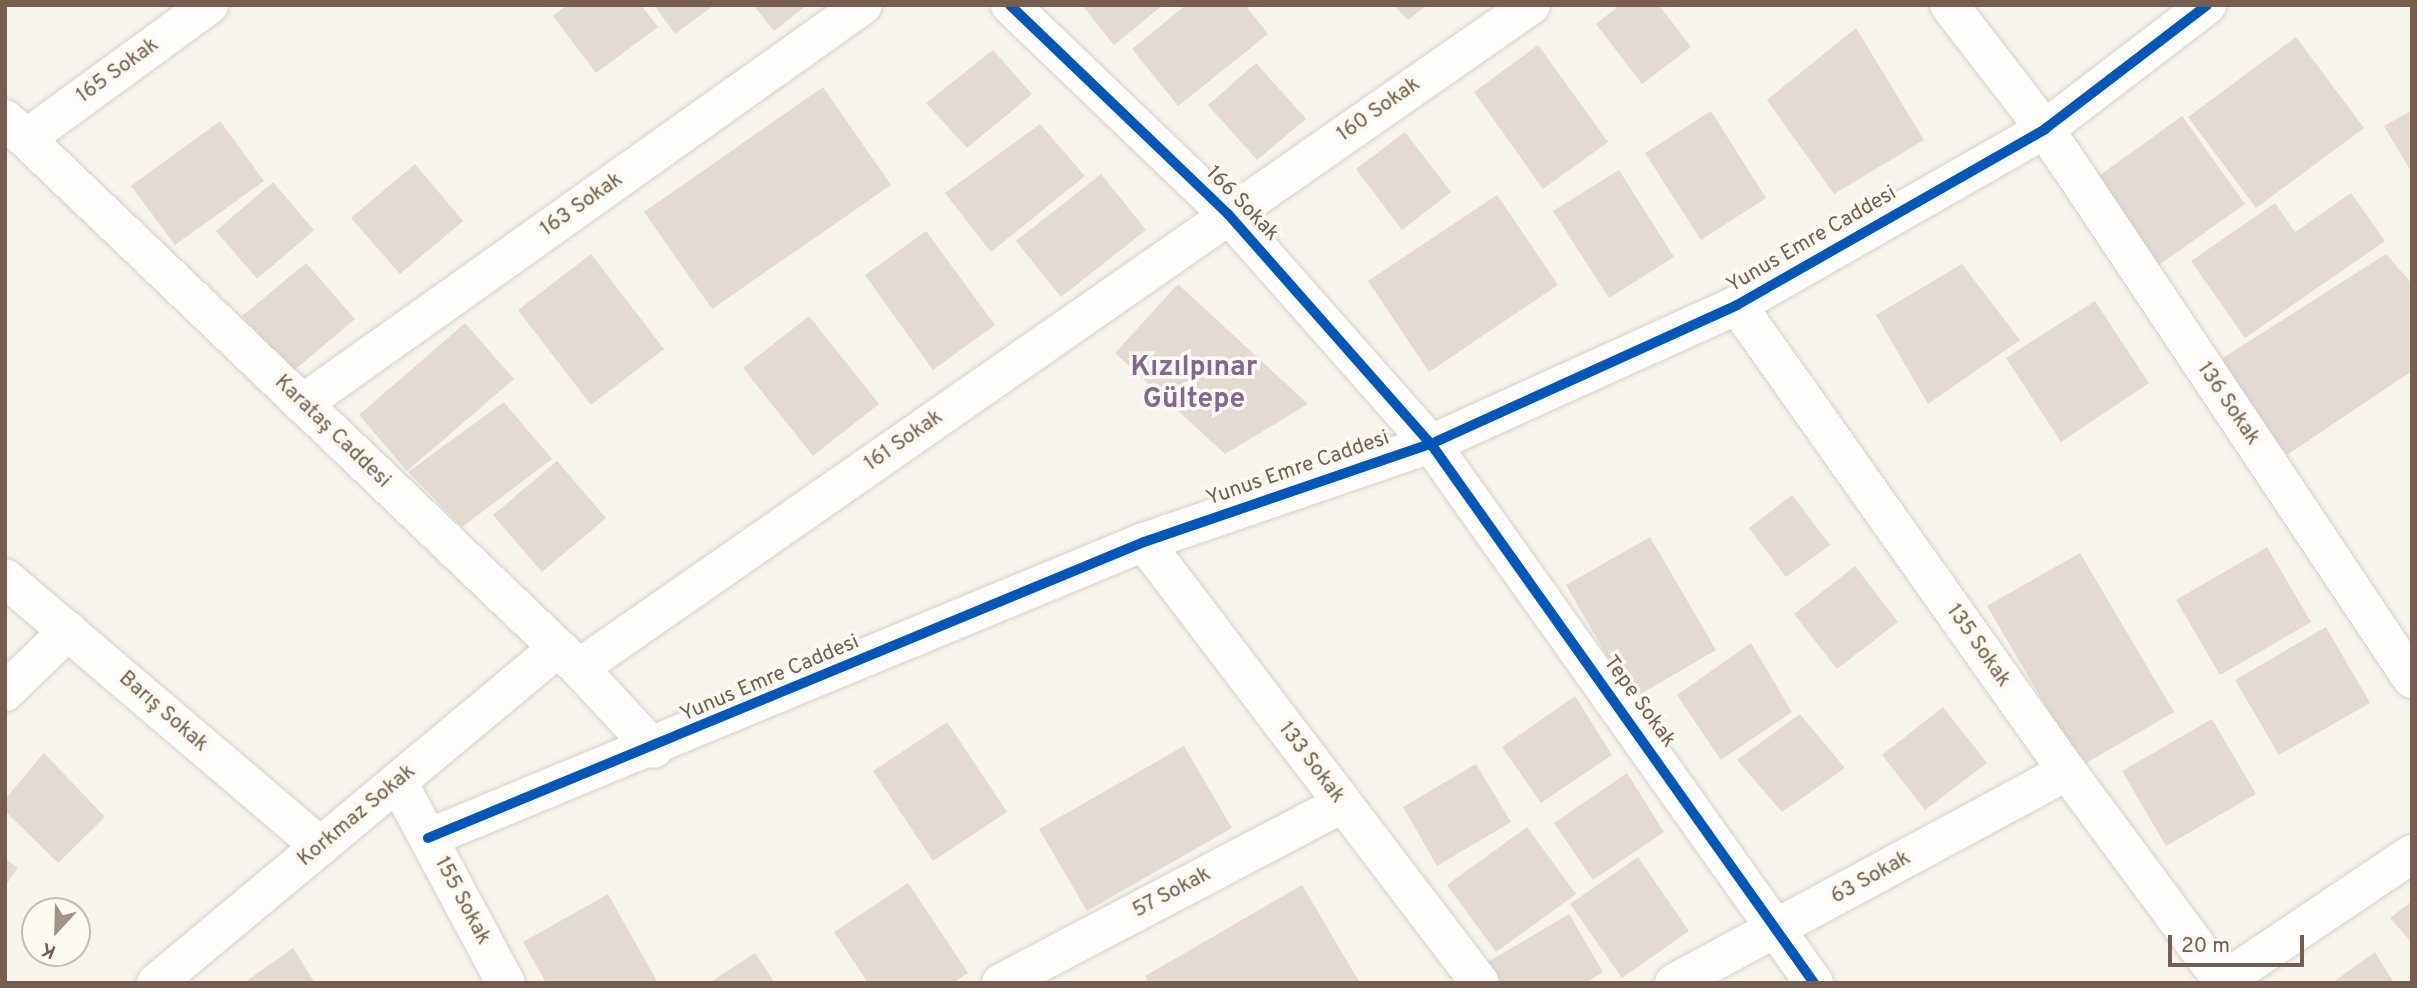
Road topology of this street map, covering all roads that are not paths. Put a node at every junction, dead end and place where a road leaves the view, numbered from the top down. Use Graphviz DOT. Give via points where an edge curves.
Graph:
graph roads {
  1 [pos="209,5"];
  2 [pos="863,5"];
  3 [pos="1010,5"];
  4 [pos="1531,5"];
  5 [pos="1950,5"];
  6 [pos="2207,5"];
  7 [pos="16,128"];
  8 [pos="2045,129"];
  9 [pos="1228,214"];
  10 [pos="1737,305"];
  11 [pos="302,404"];
  12 [pos="1431,444"];
  13 [pos="1144,542"];
  14 [pos="5,578"];
  15 [pos="68,631"];
  16 [pos="568,658"];
  17 [pos="2412,679"];
  18 [pos="5,692"];
  19 [pos="654,749"];
  20 [pos="2067,771"];
  21 [pos="398,782"];
  22 [pos="1342,804"];
  23 [pos="428,838"];
  24 [pos="320,846"];
  25 [pos="2412,854"];
  26 [pos="1777,929"];
  27 [pos="2224,982"];
  28 [pos="156,983"];
  29 [pos="506,983"];
  30 [pos="1001,983"];
  31 [pos="1479,983"];
  32 [pos="1674,983"];
  33 [pos="1814,983"];
  1 -- 7 [label="street, 165 Sokak"];
  2 -- 11 [label="street, 163 Sokak"];
  3 -- 9 [label="street, 166 Sokak"];
  4 -- 9 [label="street, 160 Sokak"];
  5 -- 8 [label="street, 136 Sokak"];
  6 -- 8 [label="street, Yunus Emre Caddesi"];
  7 -- 11 [label="street, Karataş Caddesi"];
  8 -- 10 [label="street, Yunus Emre Caddesi"];
  8 -- 17 [label="street, 136 Sokak"];
  9 -- 12 [label="street, 166 Sokak"];
  9 -- 16 [label="street, 161 Sokak"];
  10 -- 12 [label="street, Yunus Emre Caddesi"];
  10 -- 20 [label="street, 135 Sokak"];
  11 -- 16 [label="street, Karataş Caddesi"];
  12 -- 13 [label="street, Yunus Emre Caddesi"];
  12 -- 26 [label="street, Tepe Sokak"];
  13 -- 19 [label="street, Yunus Emre Caddesi"];
  13 -- 22 [label="street, 133 Sokak"];
  14 -- 15 [label="street, Barış Sokak"];
  15 -- 18 [label="street"];
  15 -- 24 [label="street, Barış Sokak"];
  16 -- 19 [label="street, Karataş Caddesi"];
  16 -- 21 [label="street, Korkmaz Sokak"];
  19 -- 23 [label="street, Yunus Emre Caddesi"];
  20 -- 26 [label="street, 63 Sokak"];
  20 -- 27 [label="street, 135 Sokak"];
  21 -- 23 [label="street, 155 Sokak"];
  21 -- 24 [label="street, Korkmaz Sokak"];
  22 -- 30 [label="street, 57 Sokak"];
  22 -- 31 [label="street, 133 Sokak"];
  23 -- 29 [label="street, 155 Sokak"];
  24 -- 28 [label="street, Korkmaz Sokak"];
  25 -- 27 [label="street"];
  26 -- 32 [label="street, 63 Sokak"];
  26 -- 33 [label="street, Tepe Sokak"];
}
